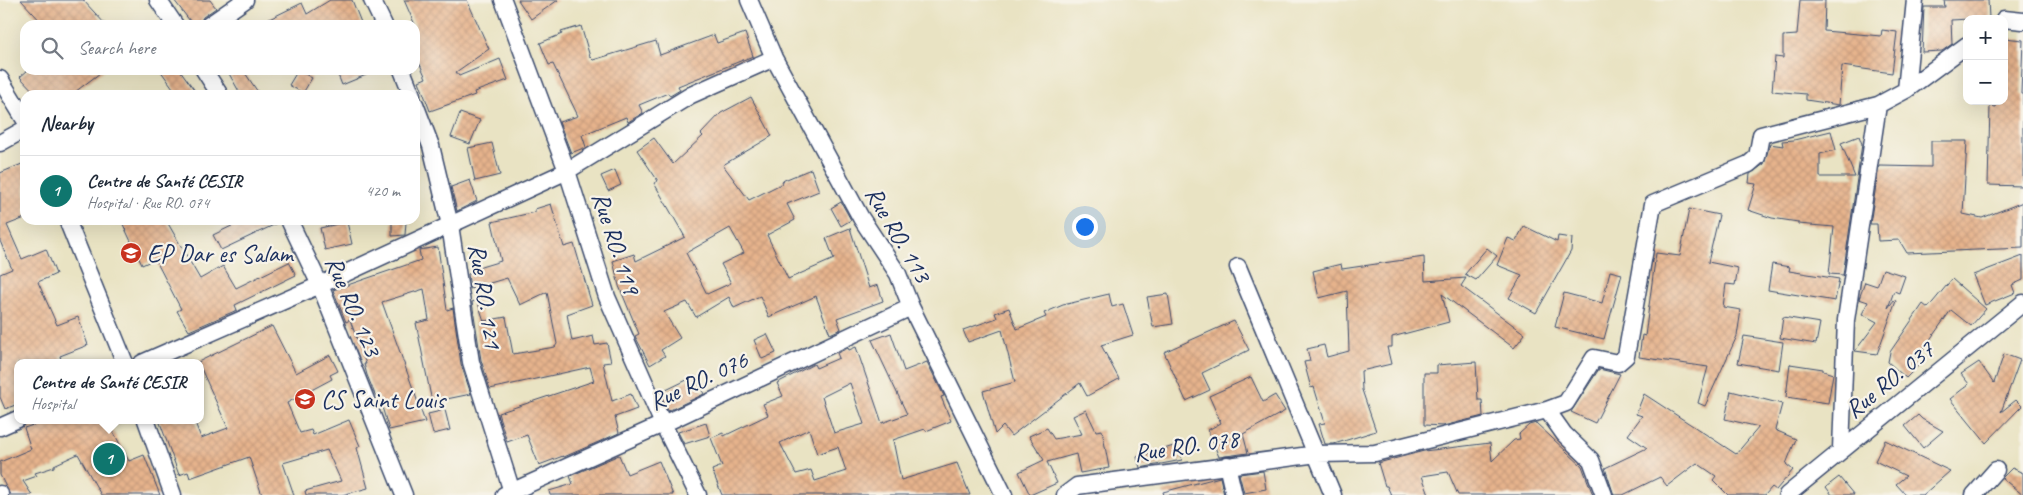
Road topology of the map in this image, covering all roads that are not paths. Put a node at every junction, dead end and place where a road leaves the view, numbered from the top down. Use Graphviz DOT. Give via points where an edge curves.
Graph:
graph roads {
  1 [pos="158,0"];
  2 [pos="246,0"];
  3 [pos="372,0"];
  4 [pos="503,0"];
  5 [pos="749,0"];
  6 [pos="1915,0"];
  7 [pos="172,20"];
  8 [pos="216,20"];
  9 [pos="382,20"];
  10 [pos="2008,20"];
  11 [pos="2023,21"];
  12 [pos="1963,48"];
  13 [pos="774,58"];
  14 [pos="207,75"];
  15 [pos="404,75"];
  16 [pos="0,79"];
  17 [pos="217,90"];
  18 [pos="410,90"];
  19 [pos="1906,90"];
  20 [pos="1878,105"];
  21 [pos="20,112"];
  22 [pos="420,117"];
  23 [pos="20,133"];
  24 [pos="0,143"];
  25 [pos="567,171"];
  26 [pos="69,225"];
  27 [pos="291,225"];
  28 [pos="450,225"];
  29 [pos="1238,267"];
  30 [pos="320,285"];
  31 [pos="2023,304"];
  32 [pos="911,307"];
  33 [pos="123,359"];
  34 [pos="151,359"];
  35 [pos="1548,410"];
  36 [pos="14,421"];
  37 [pos="147,424"];
  38 [pos="663,424"];
  39 [pos="0,427"];
  40 [pos="1841,449"];
  41 [pos="1317,454"];
  42 [pos="1227,465"];
  43 [pos="1996,470"];
  44 [pos="1072,492"];
  45 [pos="510,494"];
  46 [pos="173,495"];
  47 [pos="404,495"];
  48 [pos="698,495"];
  49 [pos="1004,495"];
  50 [pos="1234,495"];
  51 [pos="1333,495"];
  52 [pos="1604,495"];
  53 [pos="1787,495"];
  54 [pos="1974,495"];
  1 -- 7 [label="street"];
  2 -- 8 [label="street"];
  3 -- 9 [label="street"];
  4 -- 25 [label="street, Rue RO. 119"];
  5 -- 13 [label="street, Rue RO. 113"];
  6 -- 19 [label="street"];
  10 -- 11 [label="street"];
  12 -- 19 [label="street"];
  13 -- 25 [label="street" via="691,95"];
  13 -- 32 [label="street, Rue RO. 113" via="861,218 898,274"];
  14 -- 17 [label="street"];
  15 -- 18 [label="street"];
  16 -- 21 [label="street"];
  19 -- 20 [label="street"];
  20 -- 35 [label="street, Rue RO. 078" via="1761,135 1757,157 1749,164 1653,204 1626,356 1618,363 1594,358 1566,403"];
  20 -- 40 [label="street" via="1846,320"];
  22 -- 28 [label="street, Rue RO. 121" via="431,146"];
  23 -- 24 [label="street"];
  25 -- 28 [label="street"];
  25 -- 38 [label="street, Rue RO. 119" via="607,297"];
  26 -- 33 [label="street"];
  27 -- 30 [label="street, Rue RO. 123"];
  28 -- 30 [label="street"];
  28 -- 45 [label="street, Rue RO. 121" via="470,362"];
  29 -- 41 [label="street"];
  30 -- 34 [label="street"];
  30 -- 47 [label="street, Rue RO. 123"];
  31 -- 40 [label="street, Rue RO. 037"];
  32 -- 38 [label="street, Rue RO. 076"];
  32 -- 49 [label="street, Rue RO. 113"];
  35 -- 41 [label="street, Rue RO. 078" via="1375,453"];
  35 -- 52 [label="street" via="1564,434 1591,460"];
  36 -- 39 [label="street"];
  37 -- 46 [label="street"];
  38 -- 45 [label="street, Rue RO. 076"];
  38 -- 48 [label="street, Rue RO. 119"];
  40 -- 53 [label="street, Rue RO. 037"];
  41 -- 42 [label="street, Rue RO. 078"];
  41 -- 51 [label="street"];
  42 -- 44 [label="street, Rue RO. 078"];
  42 -- 50 [label="street"];
  43 -- 54 [label="street"];
}
